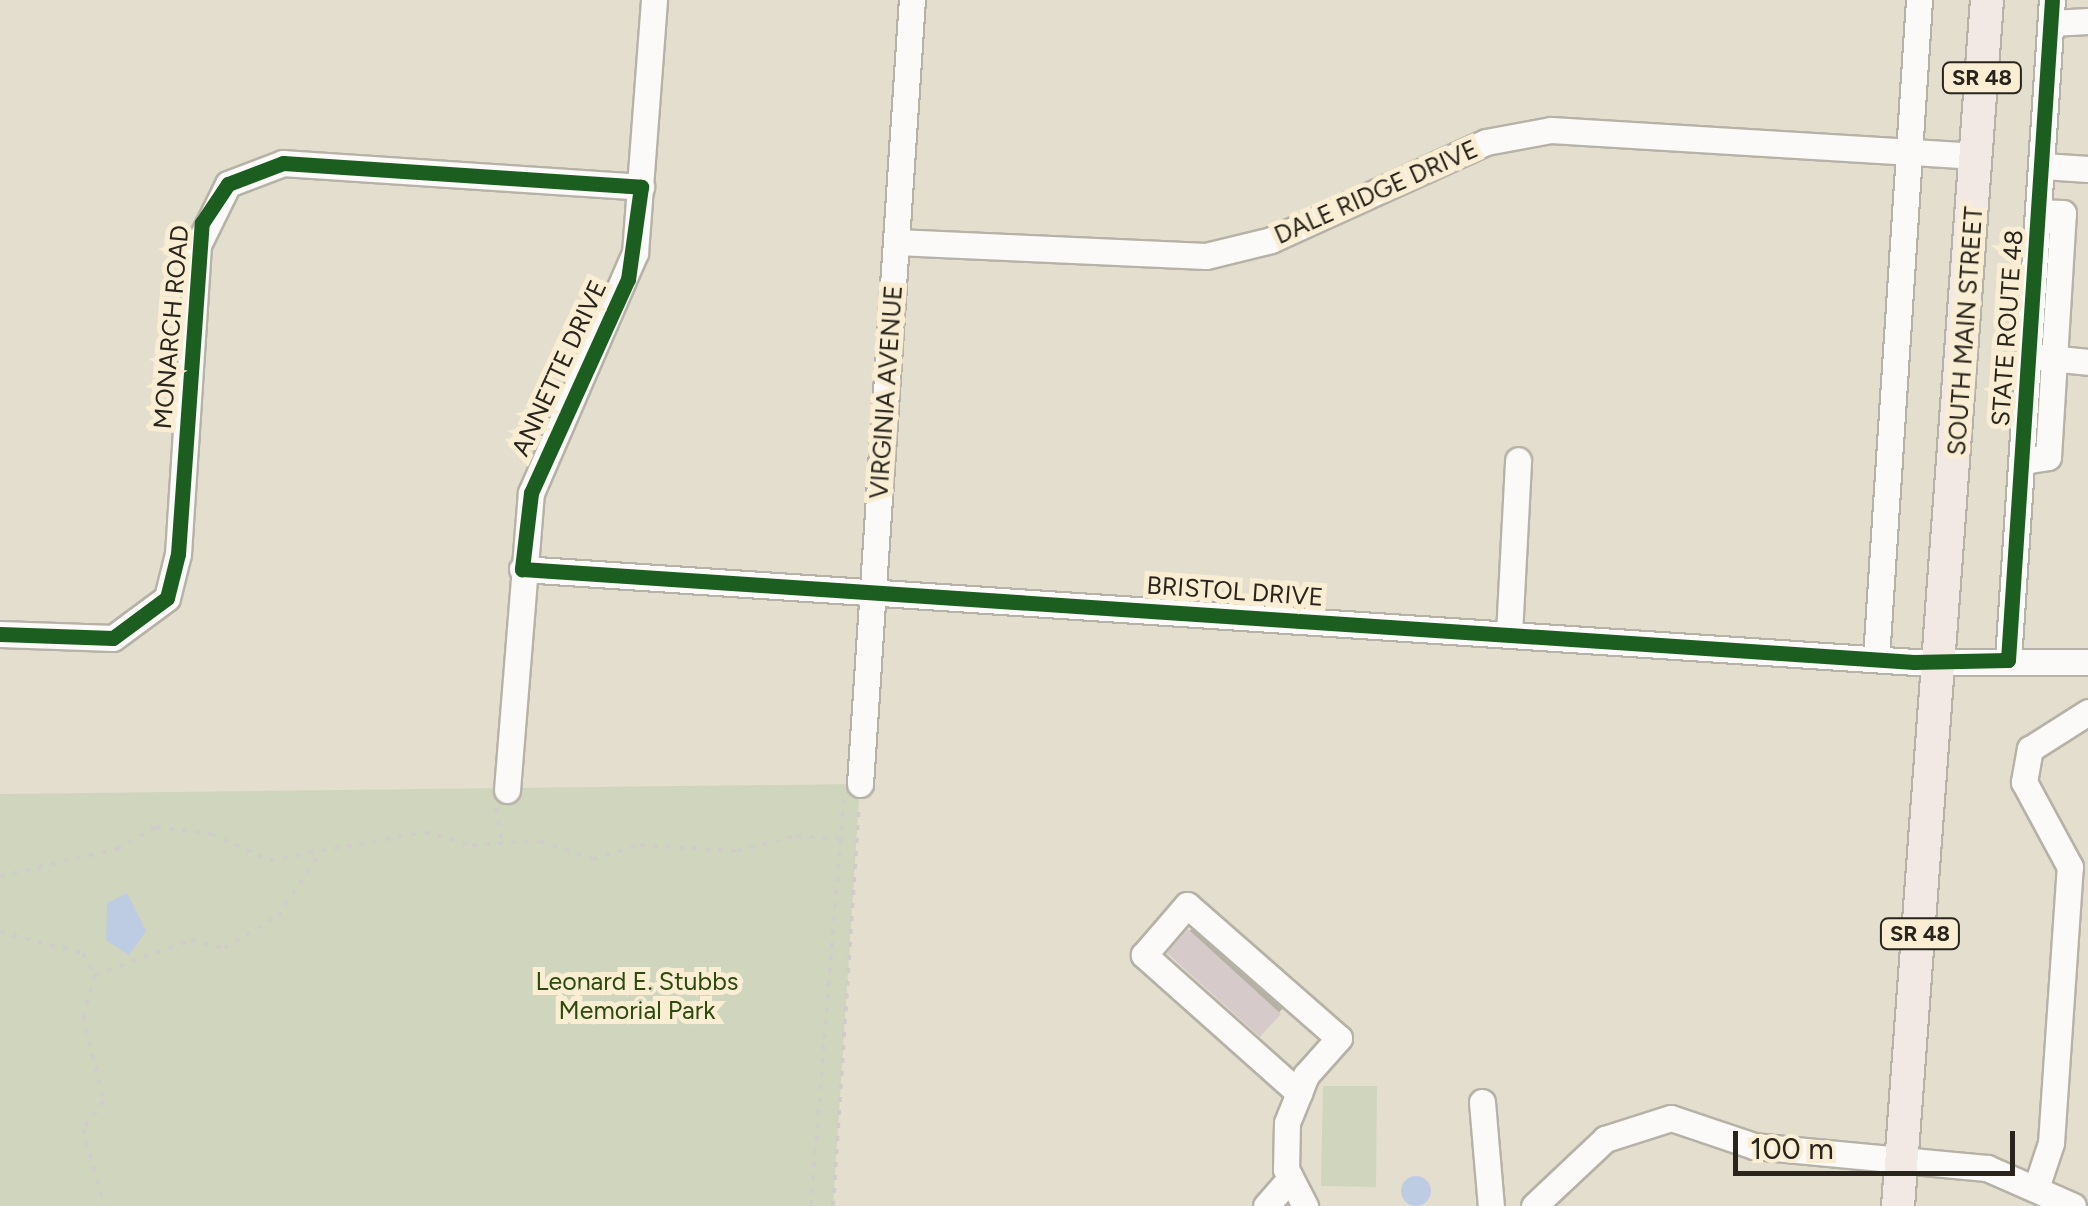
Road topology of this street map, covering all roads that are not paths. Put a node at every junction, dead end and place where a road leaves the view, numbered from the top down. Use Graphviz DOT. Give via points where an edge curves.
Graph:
graph roads {
  1 [pos="654,0"];
  2 [pos="912,0"];
  3 [pos="1919,0"];
  4 [pos="1987,0"];
  5 [pos="2052,11"];
  6 [pos="2088,21"];
  7 [pos="1909,152"];
  8 [pos="1977,156"];
  9 [pos="2043,166"];
  10 [pos="2088,169"];
  11 [pos="642,187"];
  12 [pos="896,242"];
  13 [pos="2042,357"];
  14 [pos="2088,362"];
  15 [pos="1518,460"];
  16 [pos="522,569"];
  17 [pos="874,592"];
  18 [pos="0,634"];
  19 [pos="1508,634"];
  20 [pos="1876,658"];
  21 [pos="2008,660"];
  22 [pos="1943,661"];
  23 [pos="2088,662"];
  24 [pos="2088,712"];
  25 [pos="852,786"];
  26 [pos="507,790"];
  27 [pos="1299,1093"];
  28 [pos="1482,1102"];
  29 [pos="1901,1162"];
  30 [pos="1290,1178"];
  31 [pos="2038,1185"];
  32 [pos="1266,1206"];
  33 [pos="1305,1206"];
  34 [pos="1491,1206"];
  35 [pos="1534,1206"];
  36 [pos="1898,1206"];
  37 [pos="2072,1206"];
  1 -- 11 [label="street, ANNETTE DRIVE"];
  2 -- 12 [label="street, VIRGINIA AVENUE"];
  3 -- 7 [label="street"];
  4 -- 8 [label="main road, SOUTH MAIN STREET / SR 48"];
  5 -- 6 [label="street"];
  5 -- 9 [label="street, STATE ROUTE 48"];
  7 -- 8 [label="street, DALE RIDGE DRIVE"];
  7 -- 12 [label="street, DALE RIDGE DRIVE" via="1551,130 1486,142 1271,240 1206,256"];
  7 -- 20 [label="street"];
  8 -- 22 [label="main road, SOUTH MAIN STREET / SR 48"];
  9 -- 10 [label="street"];
  9 -- 13 [label="street, STATE ROUTE 48"];
  11 -- 16 [label="street, ANNETTE DRIVE" via="628,278 539,469"];
  11 -- 18 [label="street, MONARCH ROAD" via="283,163 228,184 198,245 178,554 166,598 113,638"];
  12 -- 17 [label="street, VIRGINIA AVENUE"];
  13 -- 14 [label="street"];
  13 -- 21 [label="street, STATE ROUTE 48" via="2023,460"];
  15 -- 19 [label="street"];
  16 -- 17 [label="street, BRISTOL DRIVE"];
  16 -- 26 [label="street, ANNETTE DRIVE"];
  17 -- 19 [label="street, BRISTOL DRIVE"];
  17 -- 25 [label="street, VIRGINIA AVENUE"];
  19 -- 20 [label="street, BRISTOL DRIVE"];
  20 -- 22 [label="street, BRISTOL DRIVE"];
  21 -- 22 [label="street, BRISTOL DRIVE"];
  21 -- 23 [label="street, BRISTOL DRIVE"];
  22 -- 29 [label="main road, SR 48"];
  24 -- 31 [label="street" via="2030,750 2024,782 2070,867 2051,1144"];
  27 -- 27 [label="street" via="1339,1038 1187,904 1144,956"];
  27 -- 30 [label="street" via="1287,1123"];
  28 -- 34 [label="street"];
  29 -- 31 [label="street" via="1987,1168"];
  29 -- 35 [label="street" via="1754,1146 1671,1118 1605,1139"];
  29 -- 36 [label="main road, SR 48"];
  30 -- 32 [label="street"];
  30 -- 33 [label="street"];
  31 -- 37 [label="street"];
}
